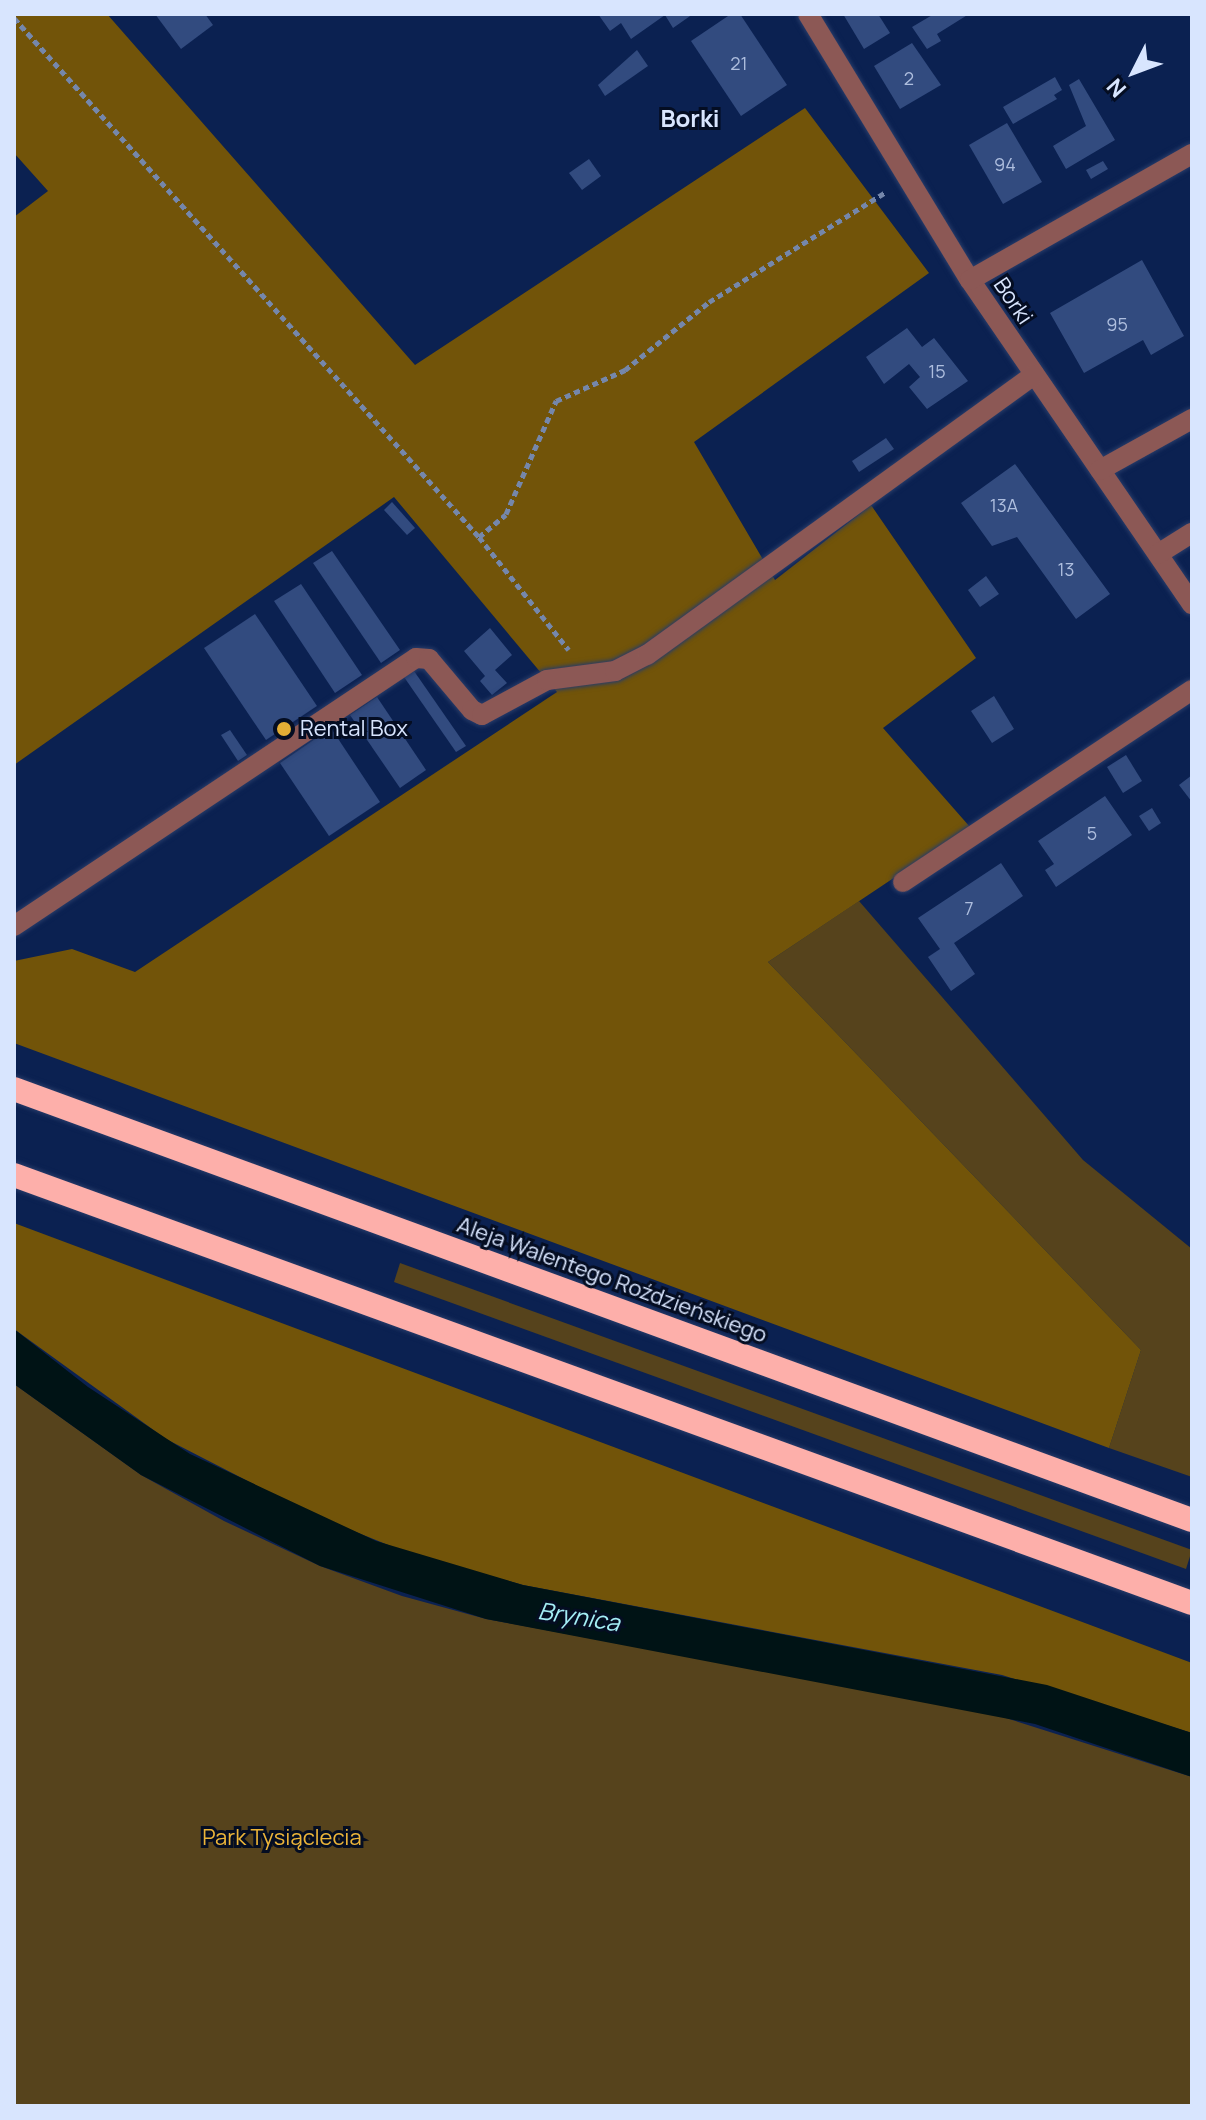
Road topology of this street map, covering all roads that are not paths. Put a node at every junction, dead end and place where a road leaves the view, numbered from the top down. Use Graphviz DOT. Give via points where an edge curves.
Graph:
graph roads {
  1 [pos="808,14"];
  2 [pos="1192,154"];
  3 [pos="970,280"];
  4 [pos="1034,375"];
  5 [pos="1192,419"];
  6 [pos="1100,470"];
  7 [pos="1192,533"];
  8 [pos="1158,554"];
  9 [pos="1192,604"];
  10 [pos="1192,690"];
  11 [pos="903,882"];
  12 [pos="14,926"];
  13 [pos="14,1089"];
  14 [pos="14,1175"];
  15 [pos="1192,1520"];
  16 [pos="1192,1603"];
  1 -- 3 [label="street, Borki"];
  2 -- 3 [label="street"];
  3 -- 4 [label="street, Borki"];
  4 -- 6 [label="street, Borki"];
  4 -- 12 [label="street" via="647,655 615,671 547,680 482,715 429,659 416,658"];
  5 -- 6 [label="street"];
  6 -- 8 [label="street, Borki"];
  7 -- 8 [label="street"];
  8 -- 9 [label="street, Borki"];
  10 -- 11 [label="street"];
  13 -- 15 [label="highway, Aleja Walentego Roździeńskiego"];
  14 -- 16 [label="highway"];
}
